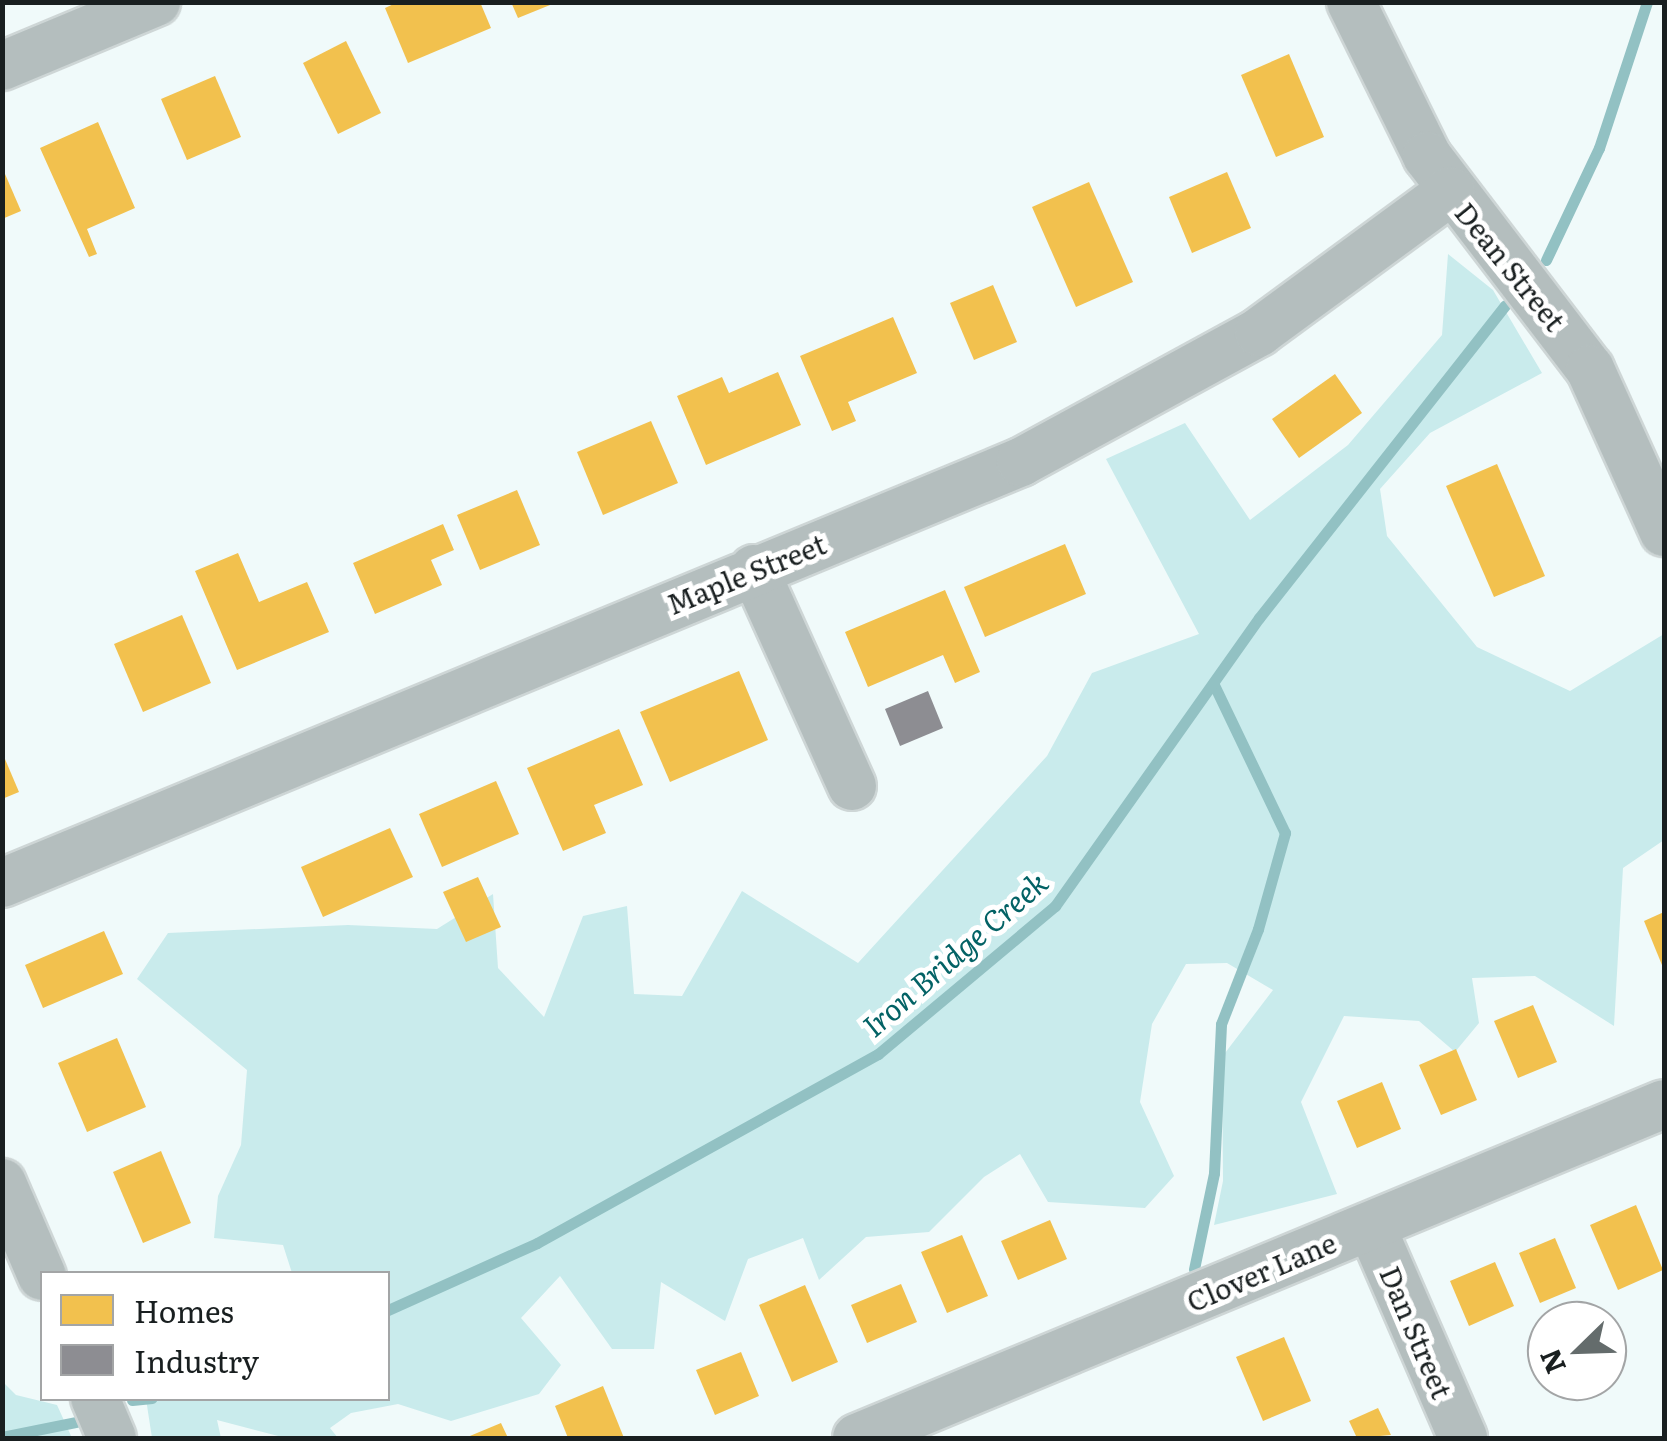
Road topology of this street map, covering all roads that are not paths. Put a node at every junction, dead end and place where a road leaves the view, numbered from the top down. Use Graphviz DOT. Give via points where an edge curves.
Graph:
graph roads {
  1 [pos="156,2"];
  2 [pos="1351,2"];
  3 [pos="2,66"];
  4 [pos="1451,190"];
  5 [pos="1664,532"];
  6 [pos="754,569"];
  7 [pos="852,786"];
  8 [pos="2,883"];
  9 [pos="1664,1104"];
  10 [pos="2,1183"];
  11 [pos="1371,1226"];
  12 [pos="40,1271"];
  13 [pos="96,1401"];
  14 [pos="112,1438"];
  15 [pos="858,1438"];
  16 [pos="1463,1438"];
  1 -- 3 [label="street"];
  2 -- 4 [label="street, Dean Street" via="1406,120"];
  4 -- 5 [label="street, Dean Street" via="1590,369"];
  4 -- 6 [label="street, Maple Street" via="1259,332 1123,406 1020,462"];
  6 -- 7 [label="street"];
  6 -- 8 [label="street, Maple Street"];
  9 -- 11 [label="street, Clover Lane"];
  10 -- 12 [label="street"];
  11 -- 15 [label="street, Clover Lane"];
  11 -- 16 [label="street, Dan Street"];
  13 -- 14 [label="street"];
}
